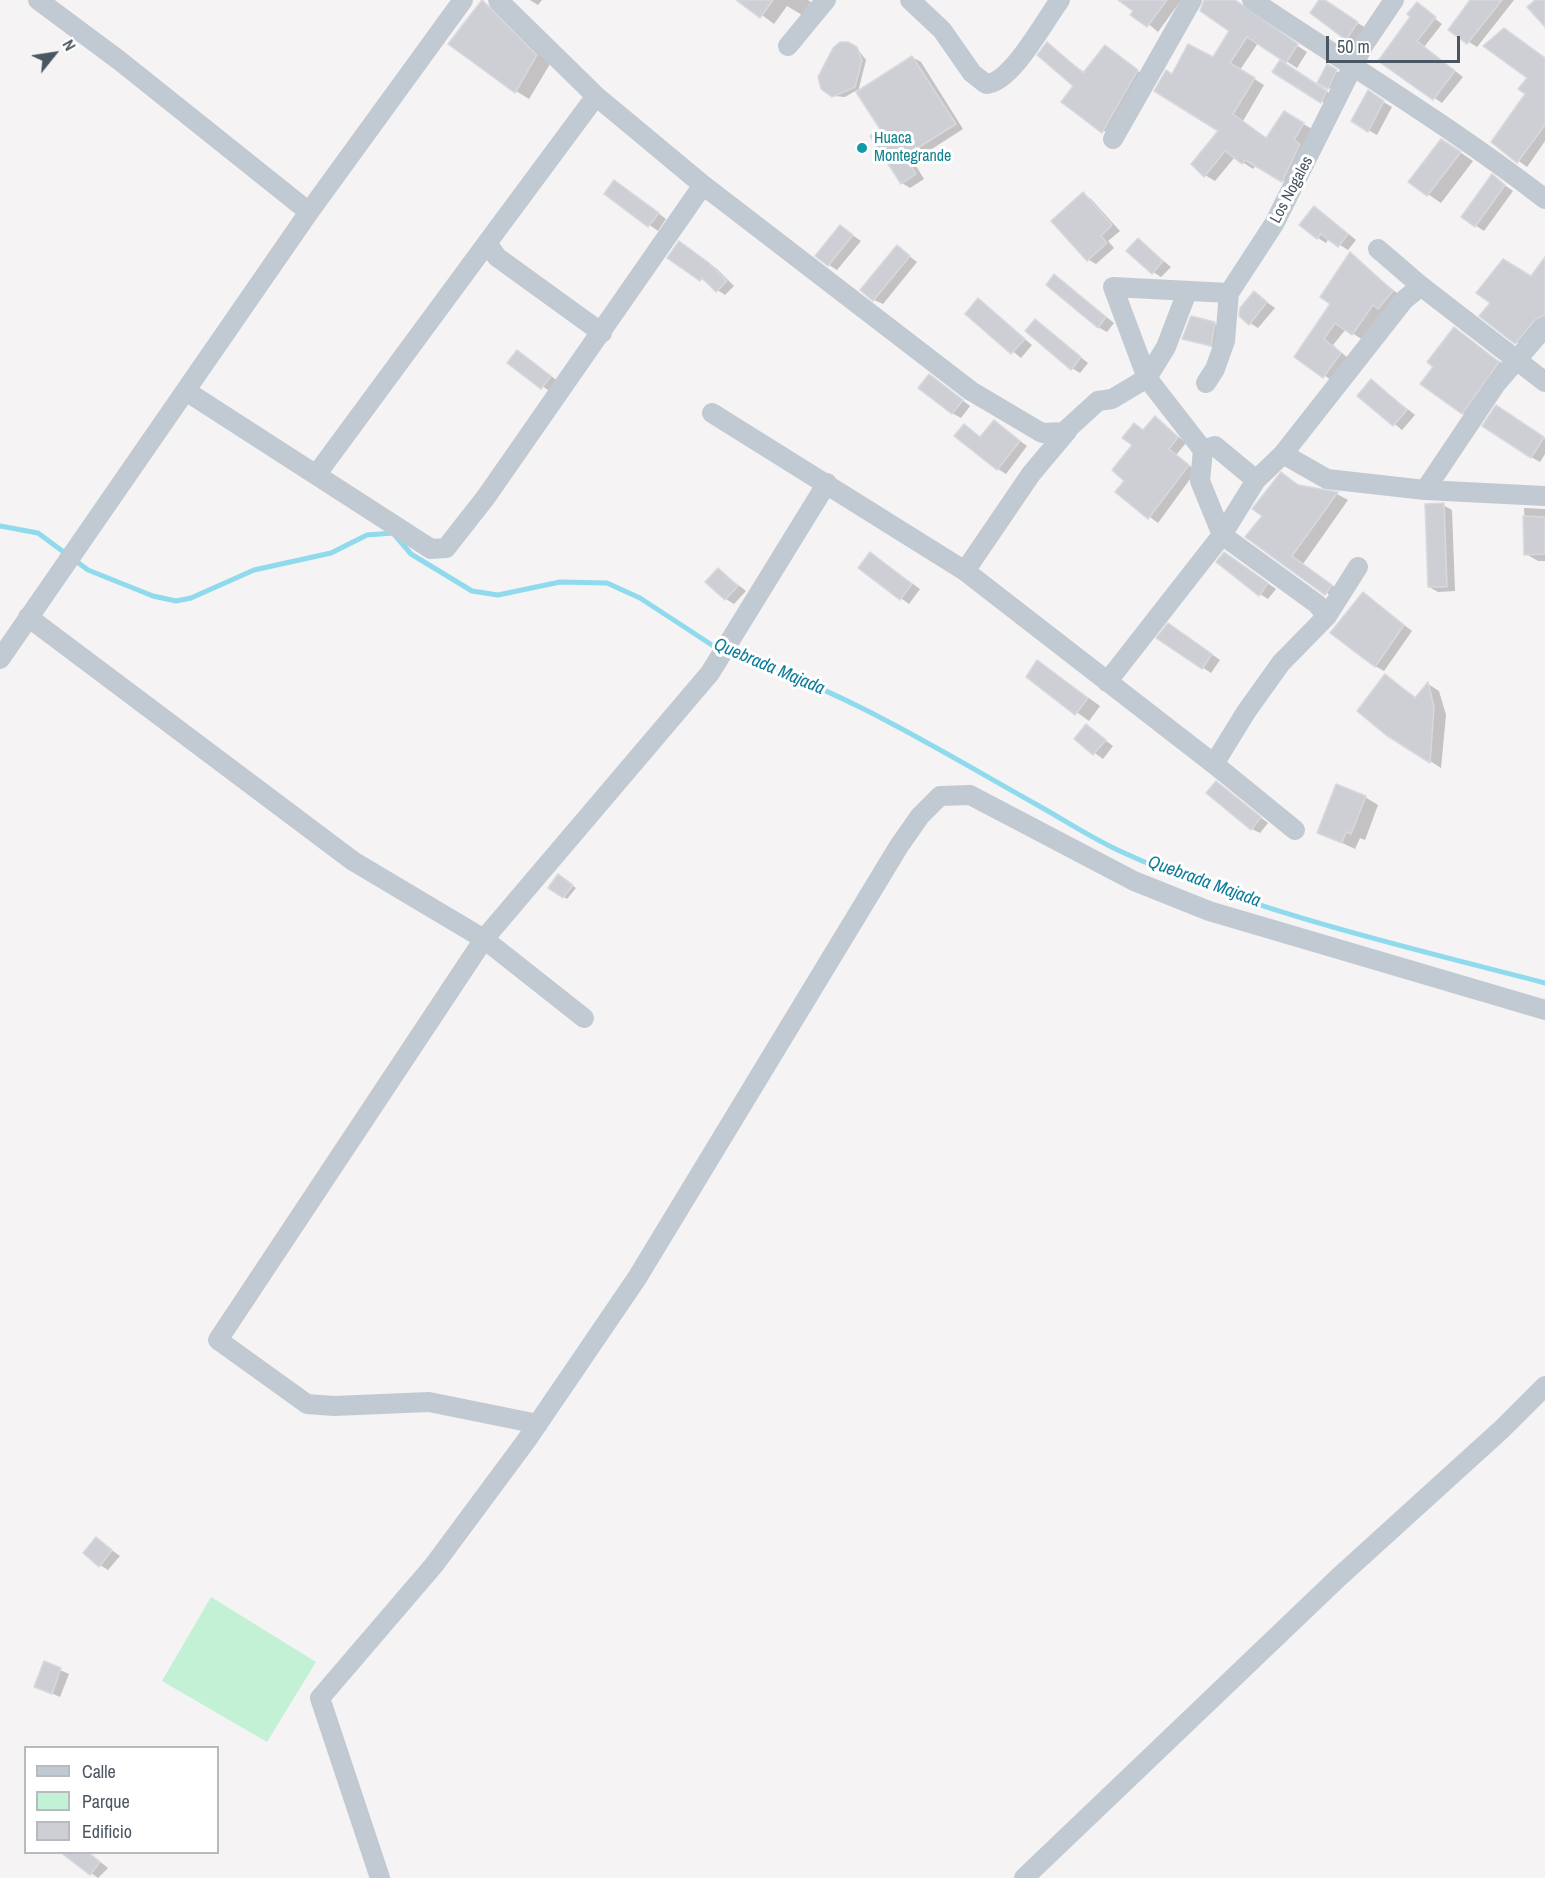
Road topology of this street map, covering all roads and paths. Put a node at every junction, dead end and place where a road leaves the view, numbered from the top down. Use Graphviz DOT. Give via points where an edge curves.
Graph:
graph roads {
  1 [pos="38,0"];
  2 [pos="463,0"];
  3 [pos="498,0"];
  4 [pos="826,0"];
  5 [pos="910,0"];
  6 [pos="1060,0"];
  7 [pos="1192,0"];
  8 [pos="1252,0"];
  9 [pos="1394,0"];
  10 [pos="788,46"];
  11 [pos="1352,68"];
  12 [pos="596,96"];
  13 [pos="1113,139"];
  14 [pos="703,185"];
  15 [pos="1545,199"];
  16 [pos="309,212"];
  17 [pos="487,243"];
  18 [pos="1378,249"];
  19 [pos="1421,286"];
  20 [pos="1187,292"];
  21 [pos="1229,293"];
  22 [pos="1545,327"];
  23 [pos="602,333"];
  24 [pos="1518,358"];
  25 [pos="1147,378"];
  26 [pos="1545,382"];
  27 [pos="1206,383"];
  28 [pos="186,391"];
  29 [pos="712,413"];
  30 [pos="1070,428"];
  31 [pos="1203,450"];
  32 [pos="1283,454"];
  33 [pos="316,475"];
  34 [pos="1256,480"];
  35 [pos="827,483"];
  36 [pos="1425,490"];
  37 [pos="1545,496"];
  38 [pos="1222,535"];
  39 [pos="1358,567"];
  40 [pos="965,571"];
  41 [pos="1327,616"];
  42 [pos="28,617"];
  43 [pos="0,659"];
  44 [pos="1107,682"];
  45 [pos="1214,764"];
  46 [pos="1295,830"];
  47 [pos="484,939"];
  48 [pos="1545,1010"];
  49 [pos="584,1018"];
  50 [pos="1545,1386"];
  51 [pos="537,1425"];
  52 [pos="380,1878"];
  53 [pos="1024,1878"];
  1 -- 16 [label="street"];
  2 -- 16 [label="street"];
  3 -- 12 [label="street"];
  4 -- 10 [label="street"];
  5 -- 6 [label="street" via="942,30 976,78 991,84 1008,73"];
  7 -- 13 [label="street"];
  8 -- 11 [label="street"];
  9 -- 11 [label="street, Los Nogales"];
  11 -- 15 [label="street" via="1471,142"];
  11 -- 21 [label="street, Los Nogales" via="1274,224"];
  12 -- 14 [label="street"];
  12 -- 17 [label="street"];
  14 -- 23 [label="street"];
  14 -- 30 [label="street" via="989,404 1042,433 1057,434"];
  16 -- 28 [label="street"];
  17 -- 23 [label="street" via="497,257"];
  17 -- 33 [label="street"];
  18 -- 19 [label="street"];
  19 -- 24 [label="street"];
  19 -- 32 [label="street" via="1404,300"];
  20 -- 21 [label="street"];
  20 -- 25 [label="street" via="1166,347"];
  20 -- 25 [label="street" via="1113,287"];
  21 -- 27 [label="street, Los Nogales" via="1225,341"];
  22 -- 24 [label="street"];
  23 -- 33 [label="street" via="446,548 430,549"];
  24 -- 26 [label="street"];
  24 -- 36 [label="street" via="1496,384"];
  25 -- 30 [label="street" via="1112,399 1098,401"];
  25 -- 31 [label="street"];
  28 -- 33 [label="street"];
  28 -- 42 [label="street"];
  29 -- 35 [label="street"];
  30 -- 40 [label="street" via="1031,474"];
  31 -- 34 [label="street" via="1215,446"];
  31 -- 38 [label="street" via="1200,481"];
  32 -- 34 [label="street"];
  32 -- 36 [label="street" via="1327,479"];
  34 -- 38 [label="street"];
  35 -- 40 [label="street"];
  35 -- 47 [label="street" via="717,662"];
  36 -- 37 [label="street"];
  38 -- 41 [label="street" via="1317,604"];
  38 -- 44 [label="street"];
  39 -- 41 [label="street"];
  40 -- 44 [label="street"];
  41 -- 45 [label="street" via="1286,657"];
  42 -- 43 [label="street"];
  42 -- 47 [label="street" via="352,861"];
  44 -- 45 [label="street"];
  45 -- 46 [label="street"];
  47 -- 49 [label="street"];
  47 -- 51 [label="street" via="218,1340 307,1404 429,1402"];
  48 -- 51 [label="street" via="1209,911 1134,881 970,795 940,796 899,846 637,1278"];
  50 -- 53 [label="street"];
  51 -- 52 [label="street" via="434,1565 320,1698"];
}
